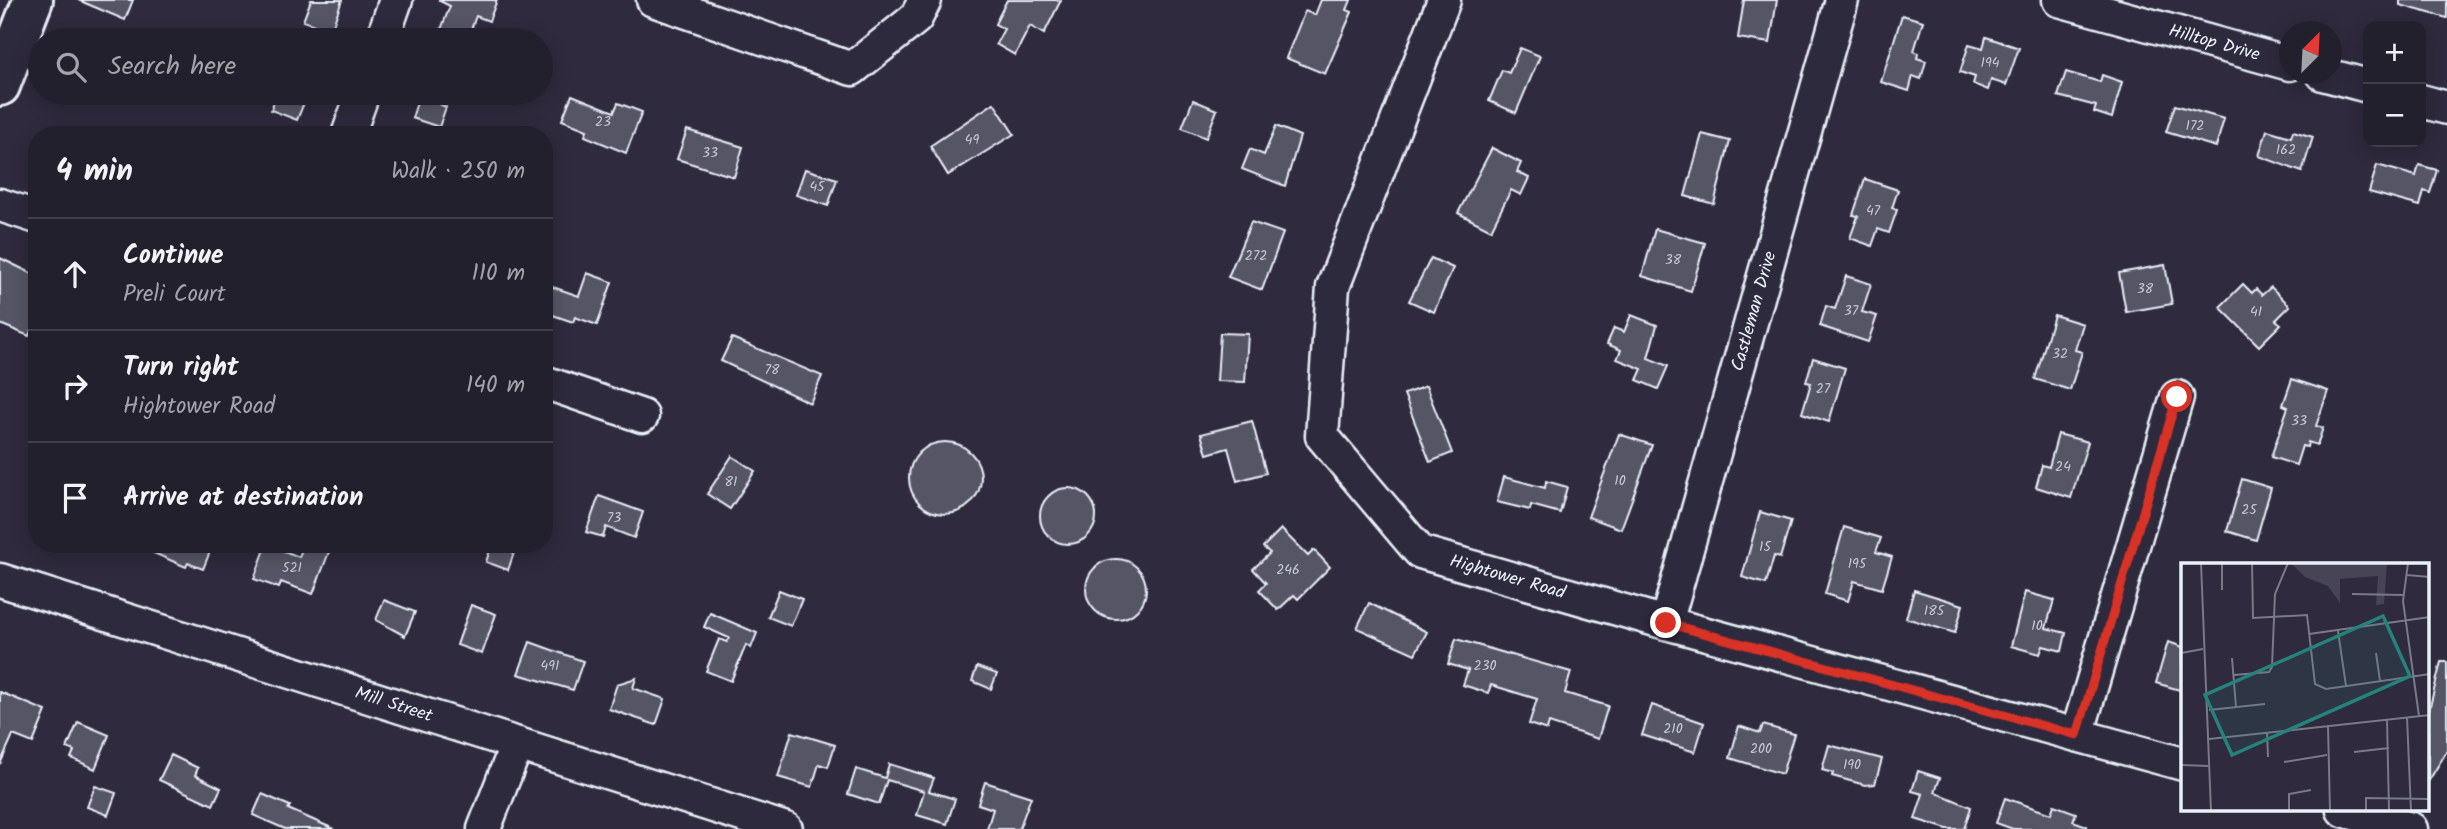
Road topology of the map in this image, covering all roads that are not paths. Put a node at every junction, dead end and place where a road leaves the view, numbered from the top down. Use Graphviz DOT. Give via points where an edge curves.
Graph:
graph roads {
  1 [pos="33,0"];
  2 [pos="396,0"];
  3 [pos="653,0"];
  4 [pos="925,0"];
  5 [pos="1444,0"];
  6 [pos="1842,0"];
  7 [pos="2059,0"];
  8 [pos="386,28"];
  9 [pos="2279,61"];
  10 [pos="2342,79"];
  11 [pos="2363,85"];
  12 [pos="0,86"];
  13 [pos="2426,102"];
  14 [pos="359,105"];
  15 [pos="2447,108"];
  16 [pos="351,126"];
  17 [pos="0,205"];
  18 [pos="28,213"];
  19 [pos="553,385"];
  20 [pos="2177,397"];
  21 [pos="642,416"];
  22 [pos="0,580"];
  23 [pos="1666,623"];
  24 [pos="2077,735"];
  25 [pos="517,744"];
  26 [pos="2181,763"];
  27 [pos="2350,812"];
  28 [pos="484,829"];
  29 [pos="786,829"];
  30 [pos="2411,829"];
  1 -- 12 [label="main road"];
  2 -- 8 [label="street"];
  3 -- 4 [label="street" via="852,69 916,18"];
  5 -- 23 [label="street, Hightower Road" via="1333,287 1322,436 1420,552"];
  6 -- 23 [label="street, Castleman Drive"];
  7 -- 9 [label="street, Hilltop Drive"];
  10 -- 11 [label="street"];
  13 -- 15 [label="street"];
  14 -- 16 [label="street"];
  17 -- 18 [label="street"];
  19 -- 21 [label="street"];
  20 -- 24 [label="street"];
  22 -- 25 [label="street, Mill Street"];
  23 -- 24 [label="street, Hightower Road"];
  24 -- 26 [label="street, Hightower Road"];
  25 -- 28 [label="street"];
  25 -- 29 [label="street, Mill Street"];
  27 -- 30 [label="street"];
}
